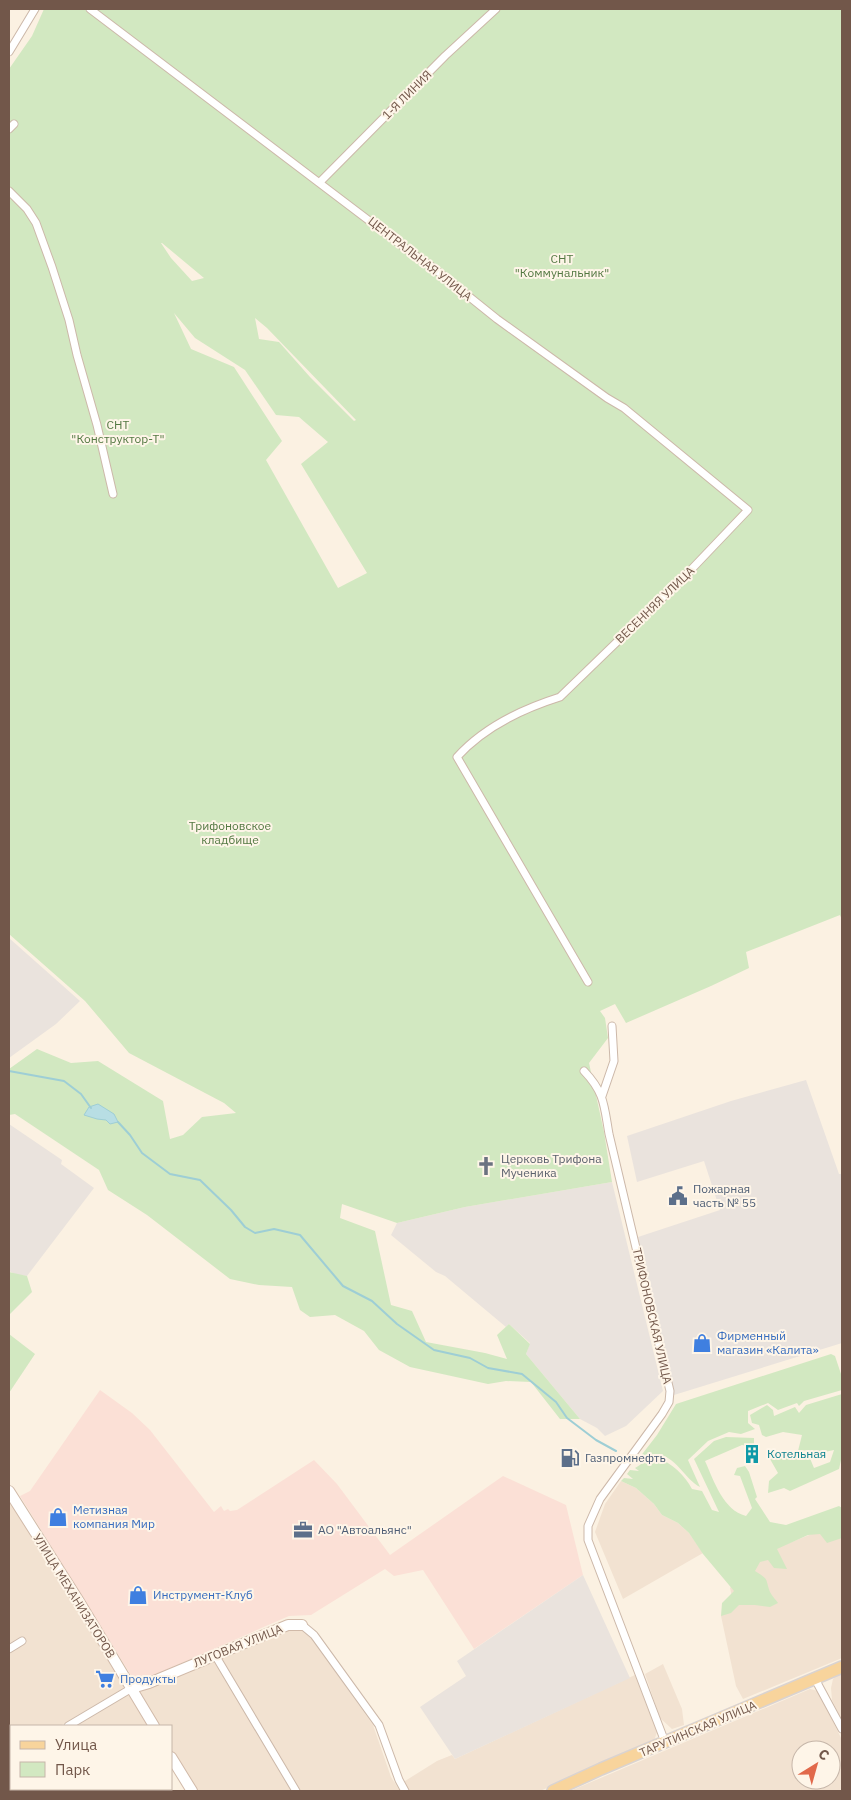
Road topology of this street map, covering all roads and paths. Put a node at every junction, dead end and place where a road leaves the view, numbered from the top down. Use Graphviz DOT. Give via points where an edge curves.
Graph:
graph roads {
  1 [pos="36,9"];
  2 [pos="90,9"];
  3 [pos="496,9"];
  4 [pos="9,52"];
  5 [pos="320,182"];
  6 [pos="9,190"];
  7 [pos="113,494"];
  8 [pos="748,510"];
  9 [pos="588,982"];
  10 [pos="612,1026"];
  11 [pos="584,1070"];
  12 [pos="602,1096"];
  13 [pos="9,1491"];
  14 [pos="302,1625"];
  15 [pos="22,1641"];
  16 [pos="9,1649"];
  17 [pos="215,1655"];
  18 [pos="842,1666"];
  19 [pos="815,1679"];
  20 [pos="132,1688"];
  21 [pos="70,1725"];
  22 [pos="153,1725"];
  23 [pos="842,1729"];
  24 [pos="665,1742"];
  25 [pos="175,1770"];
  26 [pos="192,1791"];
  27 [pos="296,1791"];
  28 [pos="405,1791"];
  29 [pos="553,1791"];
  1 -- 4 [label="street"];
  2 -- 5 [label="street, ЦЕНТРАЛЬНАЯ УЛИЦА"];
  3 -- 5 [label="street, 1-Я ЛИНИЯ"];
  5 -- 8 [label="street, ЦЕНТРАЛЬНАЯ УЛИЦА" via="497,319 624,408"];
  6 -- 7 [label="street" via="36,223 52,267 69,320"];
  8 -- 9 [label="street, ВЕСЕННЯЯ УЛИЦА" via="560,697 534,705 503,721 470,743 457,757"];
  10 -- 12 [label="street" via="614,1061"];
  11 -- 12 [label="street, ТРИФОНОВСКАЯ УЛИЦА"];
  12 -- 24 [label="street, ТРИФОНОВСКАЯ УЛИЦА" via="670,1391 669,1402 662,1414 600,1498 588,1526 588,1540"];
  13 -- 20 [label="street, УЛИЦА МЕХАНИЗАТОРОВ"];
  14 -- 17 [label="street, ЛУГОВАЯ УЛИЦА" via="288,1625"];
  14 -- 28 [label="street" via="314,1635 379,1725"];
  15 -- 16 [label="street"];
  17 -- 20 [label="street, ЛУГОВАЯ УЛИЦА"];
  17 -- 27 [label="street"];
  18 -- 19 [label="main road, ТАРУТИНСКАЯ УЛИЦА"];
  19 -- 23 [label="street"];
  19 -- 24 [label="main road, ТАРУТИНСКАЯ УЛИЦА"];
  20 -- 21 [label="street, ЛУГОВАЯ УЛИЦА"];
  20 -- 22 [label="street, УЛИЦА МЕХАНИЗАТОРОВ"];
  24 -- 29 [label="main road, ТАРУТИНСКАЯ УЛИЦА"];
  25 -- 26 [label="street"];
}
